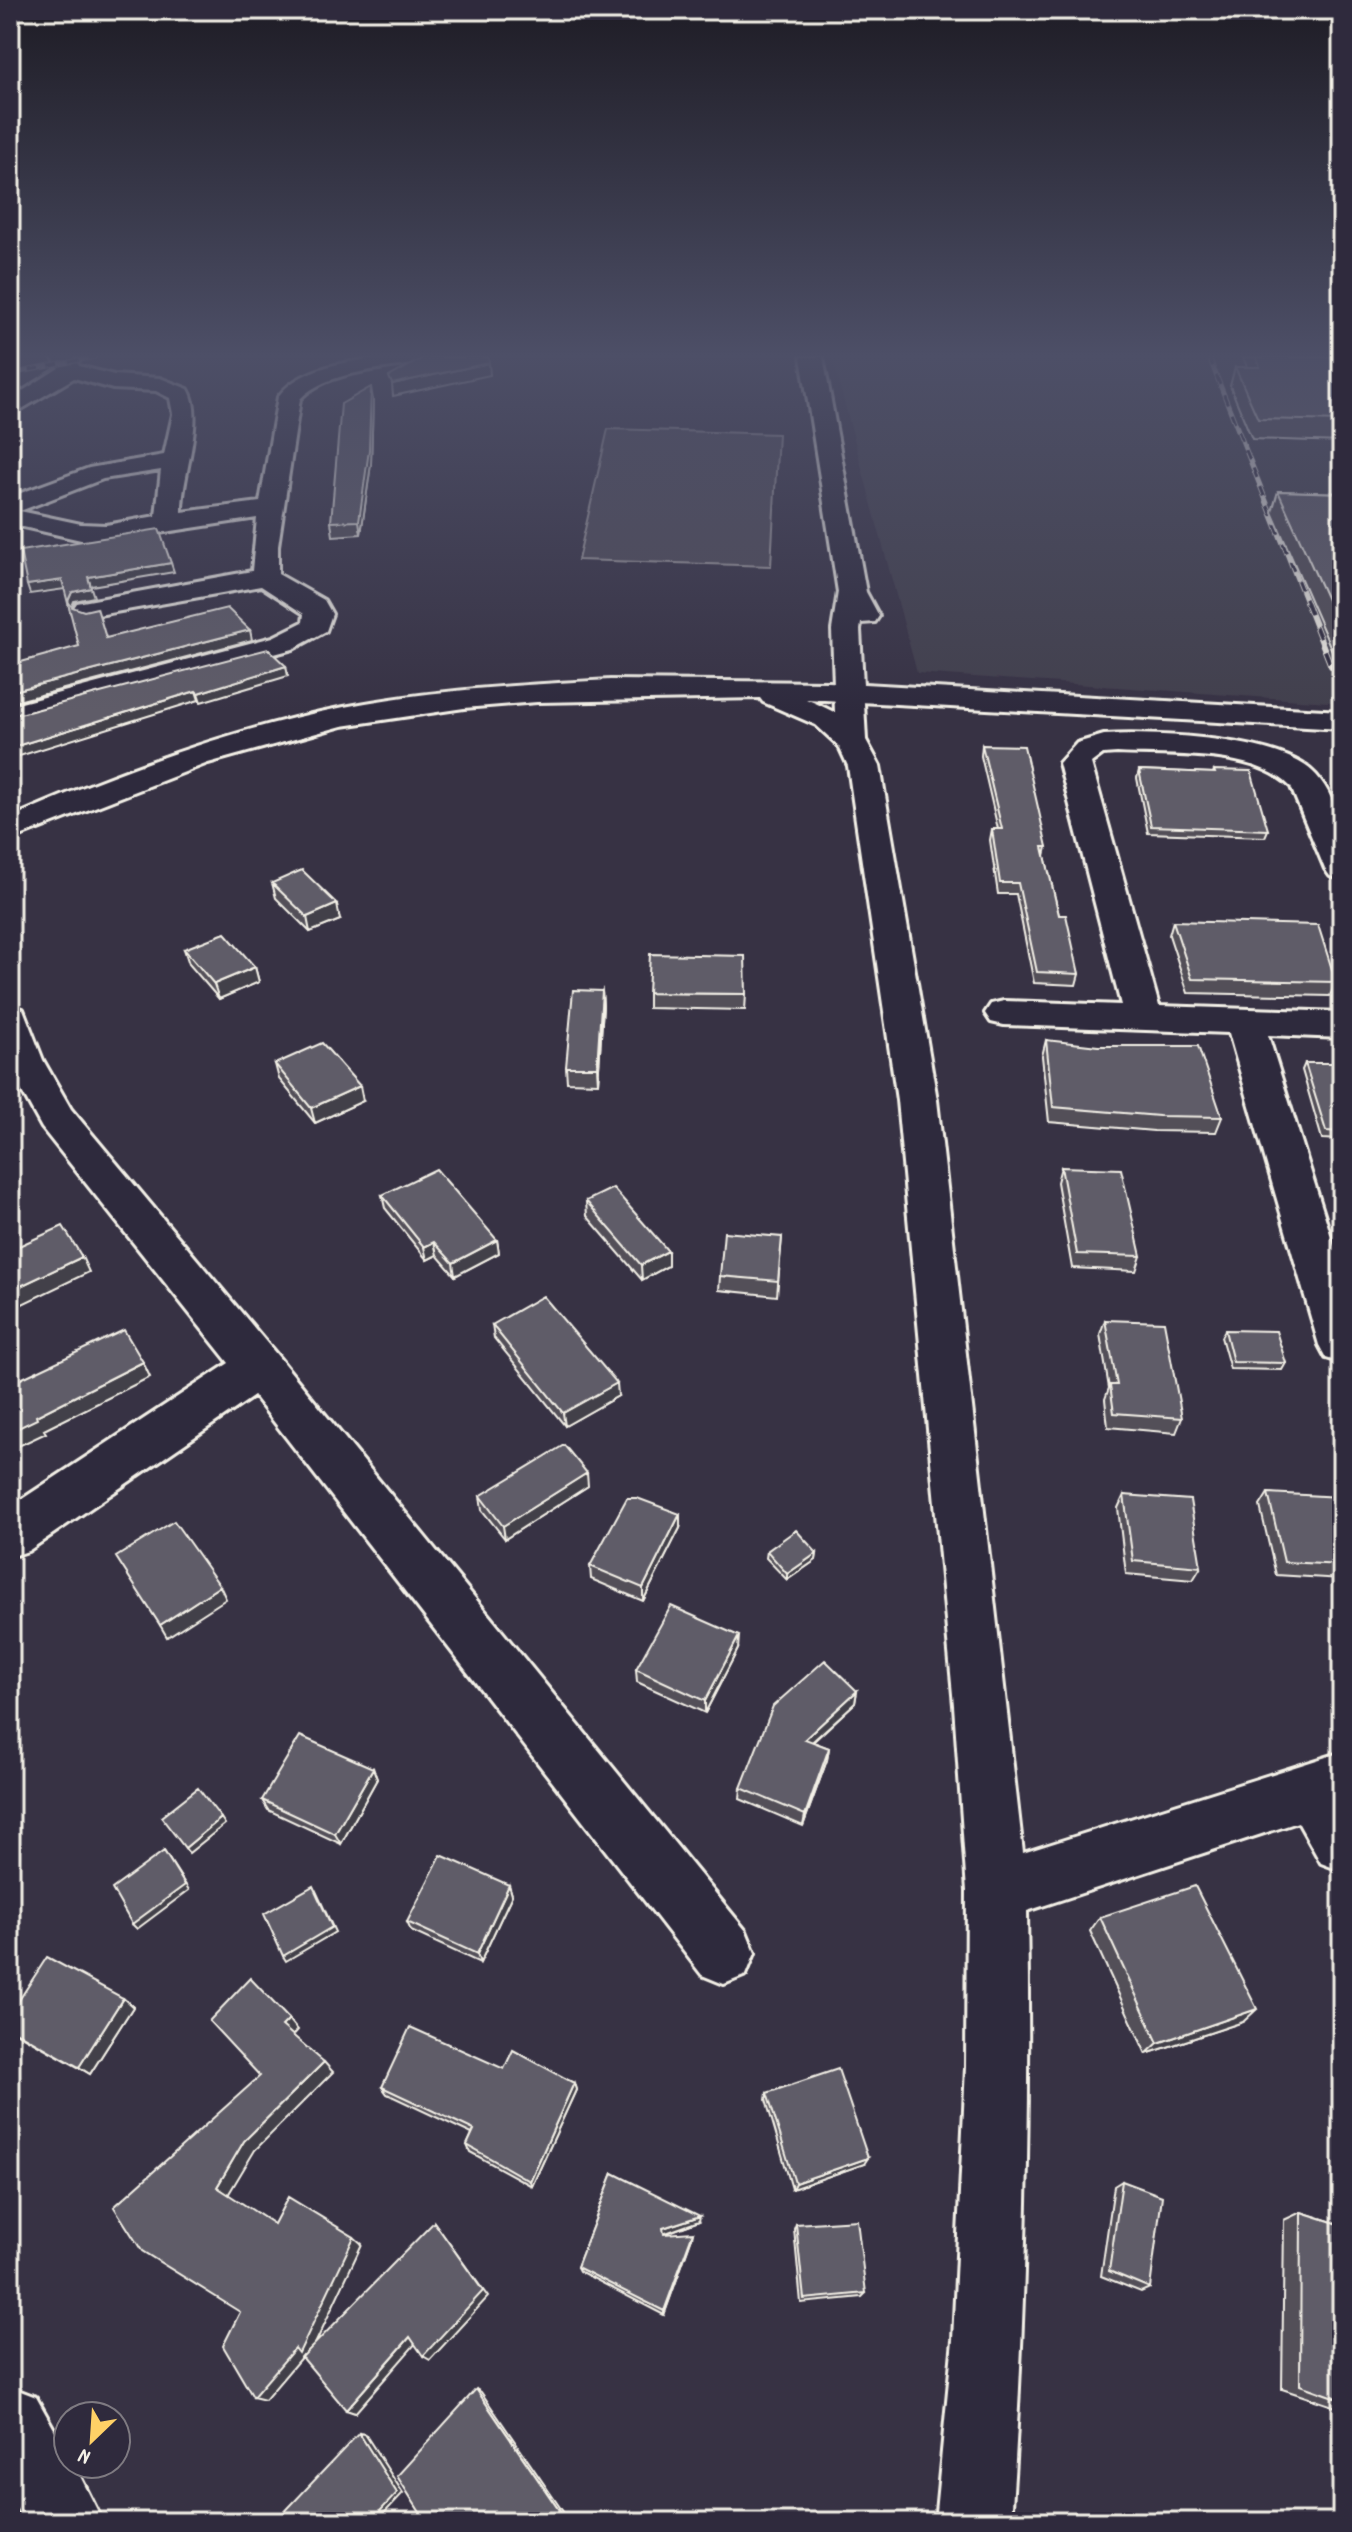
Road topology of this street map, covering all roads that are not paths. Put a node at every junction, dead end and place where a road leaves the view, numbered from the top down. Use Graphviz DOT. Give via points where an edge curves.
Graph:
graph roads {
  1 [pos="92,475"];
  2 [pos="173,475"];
  3 [pos="276,475"];
  4 [pos="832,475"];
  5 [pos="10,506"];
  6 [pos="273,508"];
  7 [pos="10,516"];
  8 [pos="169,521"];
  9 [pos="265,577"];
  10 [pos="87,609"];
  11 [pos="865,676"];
  12 [pos="754,689"];
  13 [pos="1342,703"];
  14 [pos="16,714"];
  15 [pos="1342,720"];
  16 [pos="858,753"];
  17 [pos="14,819"];
  18 [pos="1342,869"];
  19 [pos="1004,1013"];
  20 [pos="10,1018"];
  21 [pos="1143,1018"];
  22 [pos="1245,1022"];
  23 [pos="1342,1025"];
  24 [pos="1342,1345"];
  25 [pos="260,1367"];
  26 [pos="10,1535"];
  27 [pos="1327,1785"];
  28 [pos="1342,1842"];
  29 [pos="997,1891"];
  30 [pos="724,1953"];
  31 [pos="10,2423"];
  32 [pos="65,2522"];
  33 [pos="973,2522"];
  1 -- 5 [label="street"];
  2 -- 8 [label="street"];
  3 -- 6 [label="street"];
  4 -- 11 [label="street" via="852,592 865,615"];
  6 -- 8 [label="street"];
  6 -- 9 [label="street"];
  7 -- 8 [label="street" via="106,533"];
  9 -- 10 [label="street"];
  9 -- 14 [label="street" via="314,606 316,625 283,643"];
  11 -- 12 [label="street"];
  11 -- 13 [label="street"];
  11 -- 15 [label="street"];
  11 -- 16 [label="street" via="873,750"];
  11 -- 17 [label="street" via="663,668 585,671 393,694 218,735 118,768"];
  12 -- 16 [label="street" via="827,719"];
  12 -- 17 [label="street" via="567,690 388,709 215,751"];
  16 -- 29 [label="street" via="917,1100"];
  18 -- 21 [label="street" via="1306,783 1282,764 1227,752 1117,744 1100,744 1081,754 1075,763"];
  19 -- 21 [label="street"];
  20 -- 25 [label="street" via="24,1060 56,1118"];
  21 -- 22 [label="street"];
  22 -- 23 [label="street"];
  22 -- 24 [label="street"];
  25 -- 26 [label="street"];
  25 -- 30 [label="street"];
  27 -- 28 [label="street"];
  27 -- 29 [label="street"];
  29 -- 33 [label="street" via="998,2067 988,2340"];
  31 -- 32 [label="street"];
}
